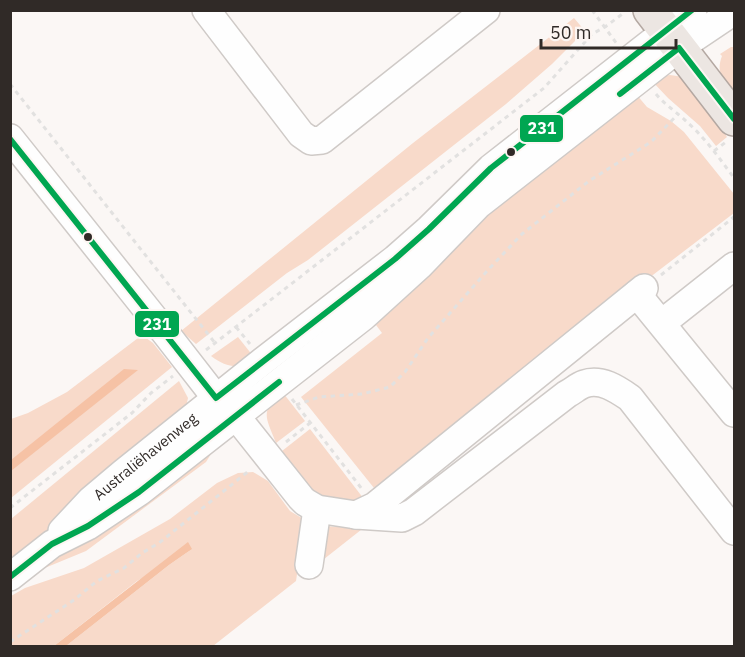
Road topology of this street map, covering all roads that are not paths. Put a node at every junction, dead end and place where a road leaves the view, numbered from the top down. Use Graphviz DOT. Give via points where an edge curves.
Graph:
graph roads {
  1 [pos="206,10"];
  2 [pos="486,10"];
  3 [pos="693,10"];
  4 [pos="735,11"];
  5 [pos="665,30"];
  6 [pos="730,131"];
  7 [pos="10,138"];
  8 [pos="735,266"];
  9 [pos="662,323"];
  10 [pos="226,407"];
  11 [pos="735,413"];
  12 [pos="318,509"];
  13 [pos="366,510"];
  14 [pos="735,531"];
  15 [pos="309,565"];
  16 [pos="10,577"];
  1 -- 2 [label="street" via="311,141 322,140"];
  3 -- 5 [label="street, Australiëhavenweg"];
  4 -- 5 [label="street, Australiëhavenweg"];
  5 -- 6 [label="main road"];
  5 -- 10 [label="street, Australiëhavenweg" via="636,68 478,205 364,316 271,372"];
  7 -- 10 [label="street"];
  8 -- 9 [label="street"];
  9 -- 11 [label="street"];
  9 -- 13 [label="street" via="641,291"];
  10 -- 12 [label="street" via="301,498"];
  10 -- 16 [label="street, Australiëhavenweg" via="123,503 52,544"];
  12 -- 13 [label="street"];
  12 -- 15 [label="street"];
  13 -- 14 [label="street" via="402,518 414,512 567,394 583,384 602,383 630,398"];
}
